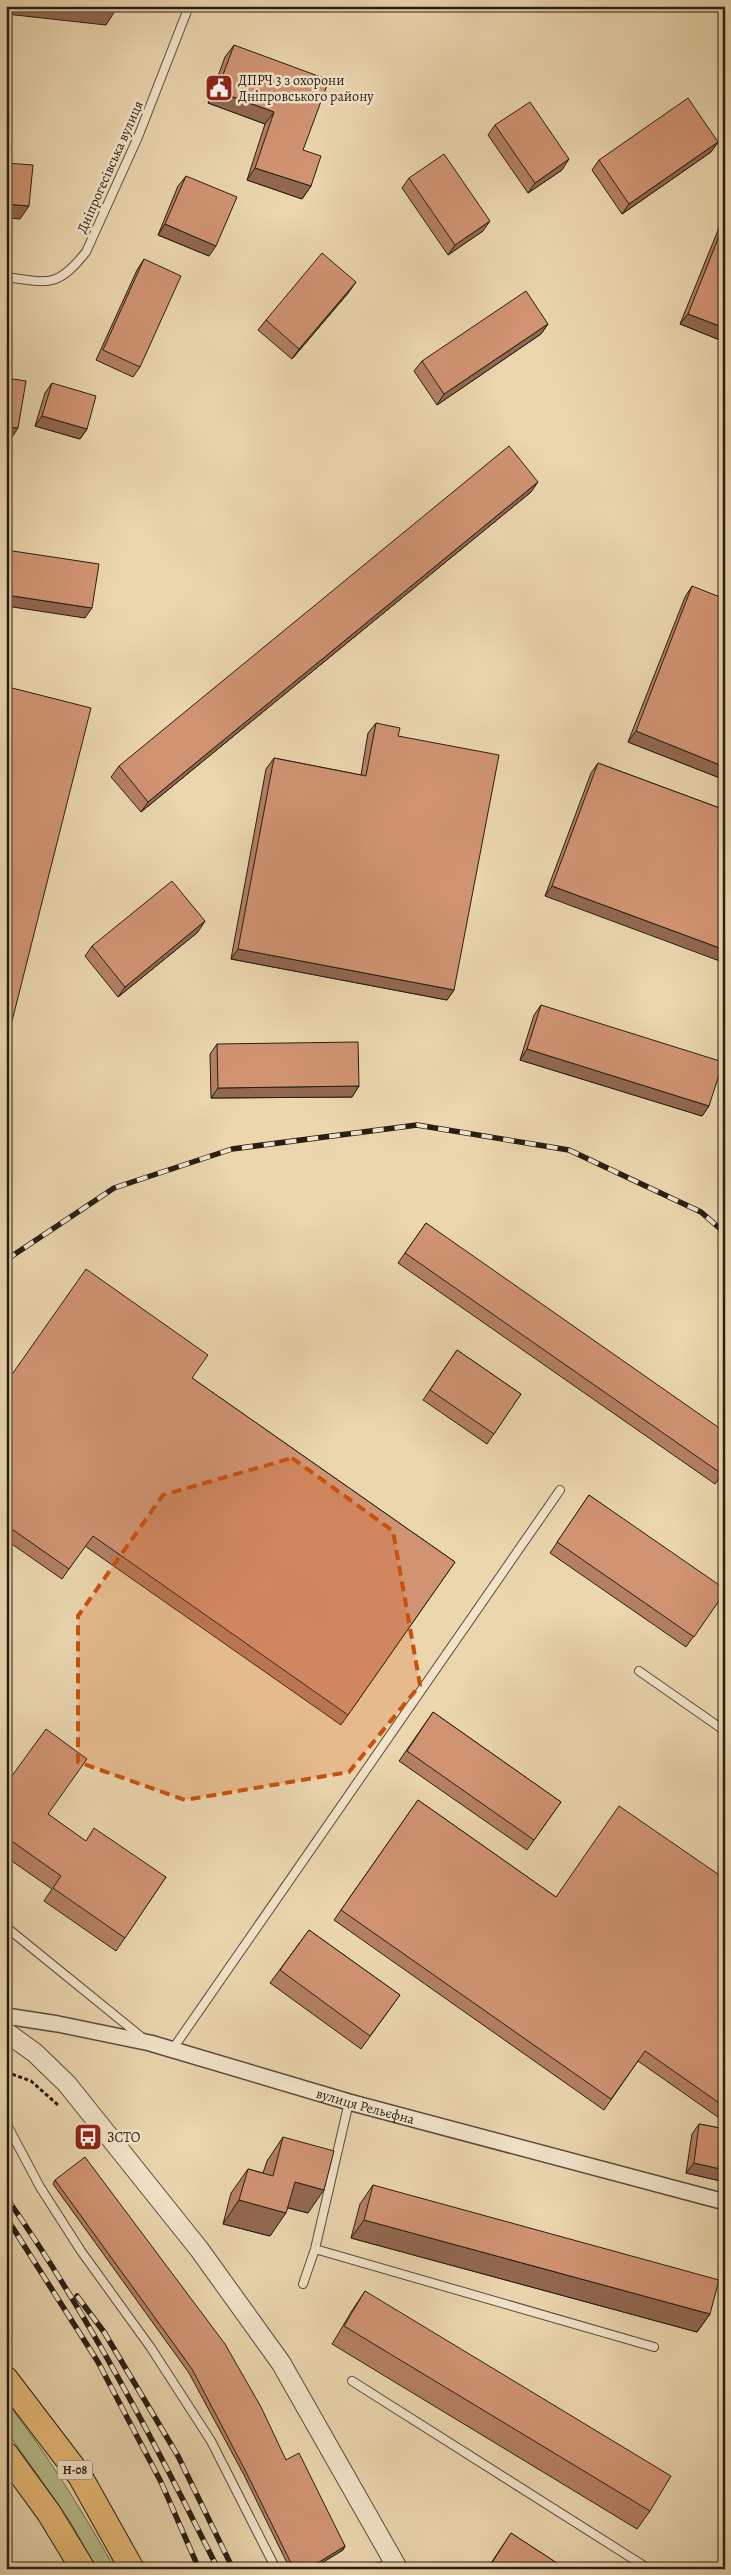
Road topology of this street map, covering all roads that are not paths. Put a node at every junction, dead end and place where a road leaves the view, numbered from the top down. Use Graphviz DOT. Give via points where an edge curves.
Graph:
graph roads {
  1 [pos="189,6"];
  2 [pos="6,277"];
  3 [pos="560,1490"];
  4 [pos="639,1671"];
  5 [pos="725,1731"];
  6 [pos="6,1927"];
  7 [pos="6,2016"];
  8 [pos="6,2032"];
  9 [pos="150,2044"];
  10 [pos="172,2050"];
  11 [pos="349,2102"];
  12 [pos="6,2123"];
  13 [pos="725,2202"];
  14 [pos="315,2249"];
  15 [pos="303,2284"];
  16 [pos="654,2347"];
  17 [pos="6,2379"];
  18 [pos="352,2381"];
  19 [pos="6,2454"];
  20 [pos="396,2566"];
  21 [pos="83,2569"];
  22 [pos="132,2569"];
  23 [pos="276,2569"];
  24 [pos="371,2569"];
  25 [pos="649,2569"];
  1 -- 2 [label="lane, Дніпрогесівська вулиця" via="138,137 86,252 73,268 53,281"];
  3 -- 10 [label="lane"];
  4 -- 5 [label="lane"];
  6 -- 9 [label="lane"];
  7 -- 9 [label="street, вулиця Рельєфна"];
  8 -- 20 [label="street" via="35,2052 67,2084 198,2249 281,2363"];
  9 -- 10 [label="street, вулиця Рельєфна"];
  10 -- 11 [label="street, вулиця Рельєфна"];
  11 -- 13 [label="street, вулиця Рельєфна"];
  11 -- 14 [label="lane"];
  12 -- 23 [label="lane" via="40,2188 211,2441"];
  14 -- 15 [label="lane"];
  14 -- 16 [label="lane"];
  17 -- 22 [label="main road, Н-08" via="80,2476"];
  18 -- 25 [label="lane"];
  19 -- 21 [label="main road" via="49,2513"];
  20 -- 24 [label="lane"];
}
